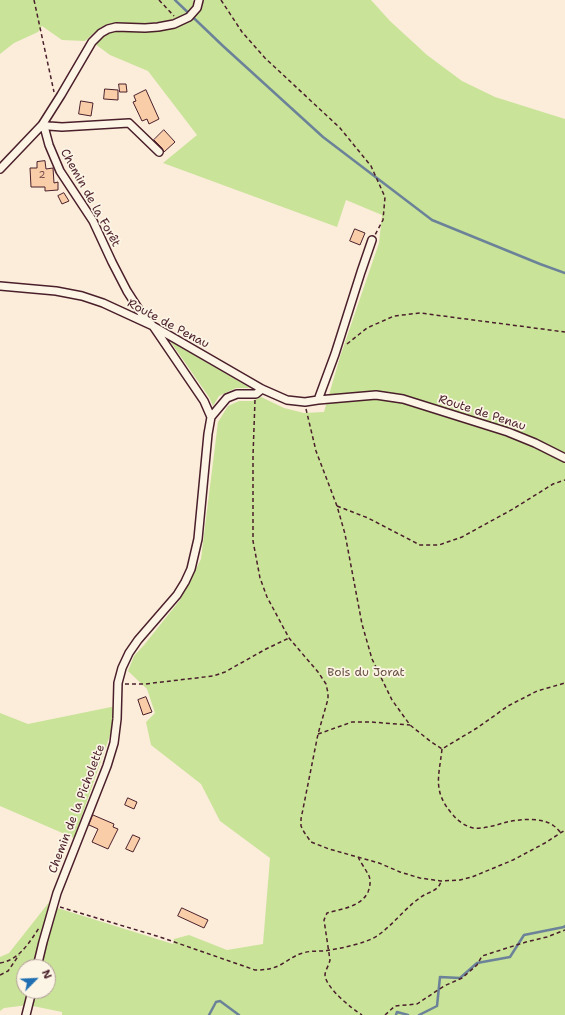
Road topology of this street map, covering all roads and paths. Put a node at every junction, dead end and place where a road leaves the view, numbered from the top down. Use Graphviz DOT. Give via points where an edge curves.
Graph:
graph roads {
  1 [pos="34,0"];
  2 [pos="159,0"];
  3 [pos="221,0"];
  4 [pos="199,2"];
  5 [pos="183,21"];
  6 [pos="56,103"];
  7 [pos="42,125"];
  8 [pos="159,152"];
  9 [pos="0,169"];
  10 [pos="372,240"];
  11 [pos="0,286"];
  12 [pos="153,326"];
  13 [pos="565,332"];
  14 [pos="345,346"];
  15 [pos="259,391"];
  16 [pos="318,400"];
  17 [pos="304,402"];
  18 [pos="211,418"];
  19 [pos="565,458"];
  20 [pos="565,480"];
  21 [pos="337,506"];
  22 [pos="289,638"];
  23 [pos="118,683"];
  24 [pos="565,683"];
  25 [pos="410,725"];
  26 [pos="318,734"];
  27 [pos="442,749"];
  28 [pos="565,830"];
  29 [pos="560,833"];
  30 [pos="358,857"];
  31 [pos="441,881"];
  32 [pos="53,905"];
  33 [pos="48,924"];
  34 [pos="565,930"];
  35 [pos="329,950"];
  36 [pos="20,954"];
  37 [pos="39,959"];
  38 [pos="0,963"];
  39 [pos="0,976"];
  40 [pos="30,999"];
  41 [pos="26,1015"];
  42 [pos="362,1015"];
  43 [pos="385,1015"];
  1 -- 6 [label="path"];
  2 -- 5 [label="path"];
  3 -- 10 [label="path" via="242,32 265,58 340,128 371,166 385,198 383,220"];
  4 -- 5 [label="street" via="194,13"];
  5 -- 6 [label="street" via="158,27 116,27 101,33 92,42"];
  6 -- 7 [label="street"];
  7 -- 8 [label="street" via="62,127 129,123"];
  7 -- 9 [label="street"];
  7 -- 12 [label="street, Chemin de la Forêt" via="60,171 93,221 127,291 144,319"];
  10 -- 16 [label="street"];
  11 -- 12 [label="street, Route de Penau" via="82,296"];
  12 -- 15 [label="street, Route de Penau"];
  12 -- 18 [label="street" via="204,401"];
  13 -- 14 [label="path" via="420,313 394,316 368,328"];
  15 -- 17 [label="street, Route de Penau" via="287,400"];
  15 -- 18 [label="street" via="230,396"];
  15 -- 22 [label="path" via="253,456 253,541 260,578 267,597"];
  16 -- 17 [label="street, Route de Penau"];
  16 -- 19 [label="street, Route de Penau" via="376,395 403,399 508,432"];
  17 -- 21 [label="path" via="316,451"];
  18 -- 23 [label="street, Chemin de la Picholette" via="198,539 191,569 177,594 129,653"];
  20 -- 21 [label="path" via="553,484 462,537 439,545 420,545 368,518"];
  21 -- 25 [label="path" via="372,659 392,700"];
  22 -- 23 [label="path" via="213,676 144,684"];
  22 -- 26 [label="path" via="326,684 328,699"];
  23 -- 32 [label="street, Chemin de la Picholette" via="114,743"];
  24 -- 27 [label="path" via="537,691 508,706"];
  25 -- 26 [label="path" via="352,722"];
  25 -- 27 [label="path"];
  26 -- 30 [label="path" via="301,826 311,842"];
  27 -- 29 [label="path" via="438,785 441,797 456,819 474,828 528,819 554,826"];
  28 -- 29 [label="path"];
  29 -- 31 [label="path" via="513,860 472,877"];
  30 -- 31 [label="path" via="420,878"];
  30 -- 35 [label="path" via="369,877 370,887 366,896 358,903 327,914 324,920"];
  31 -- 35 [label="path" via="435,890 421,897 377,936"];
  32 -- 33 [label="street, Chemin de la Picholette"];
  32 -- 35 [label="path" via="160,937 255,970 274,968 293,956 310,951"];
  33 -- 36 [label="path" via="40,927"];
  33 -- 37 [label="street, Chemin de la Picholette"];
  34 -- 43 [label="path" via="482,956 477,965 462,978 444,986 417,1004 395,1006"];
  35 -- 42 [label="path" via="330,960 325,976 328,983 344,1002"];
  36 -- 38 [label="path" via="12,960"];
  36 -- 39 [label="path" via="8,971"];
  40 -- 41 [label="street"];
}
